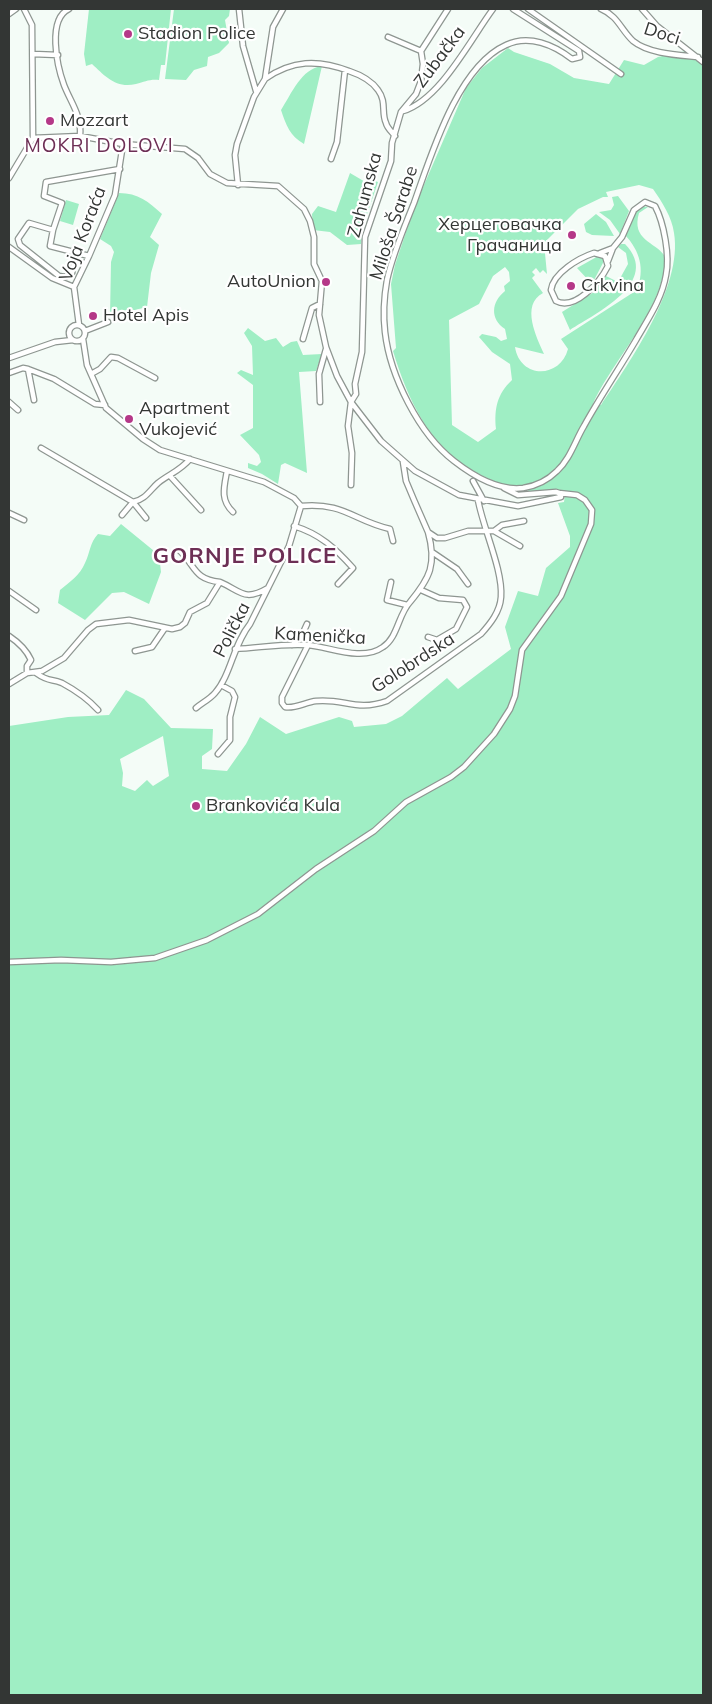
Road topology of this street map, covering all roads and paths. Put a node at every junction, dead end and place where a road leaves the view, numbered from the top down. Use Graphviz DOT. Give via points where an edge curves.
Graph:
graph roads {
  1 [pos="16,9"];
  2 [pos="24,9"];
  3 [pos="70,9"];
  4 [pos="239,9"];
  5 [pos="283,9"];
  6 [pos="448,9"];
  7 [pos="492,9"];
  8 [pos="513,9"];
  9 [pos="528,9"];
  10 [pos="601,9"];
  11 [pos="642,9"];
  12 [pos="9,14"];
  13 [pos="388,37"];
  14 [pos="421,51"];
  15 [pos="33,54"];
  16 [pos="58,55"];
  17 [pos="698,58"];
  18 [pos="703,62"];
  19 [pos="345,70"];
  20 [pos="621,74"];
  21 [pos="264,79"];
  22 [pos="256,91"];
  23 [pos="401,112"];
  24 [pos="80,121"];
  25 [pos="97,121"];
  26 [pos="80,136"];
  27 [pos="395,136"];
  28 [pos="34,138"];
  29 [pos="122,144"];
  30 [pos="331,159"];
  31 [pos="120,169"];
  32 [pos="9,178"];
  33 [pos="238,185"];
  34 [pos="53,230"];
  35 [pos="9,248"];
  36 [pos="613,248"];
  37 [pos="76,253"];
  38 [pos="600,253"];
  39 [pos="89,256"];
  40 [pos="608,261"];
  41 [pos="74,287"];
  42 [pos="320,304"];
  43 [pos="75,309"];
  44 [pos="108,322"];
  45 [pos="79,325"];
  46 [pos="72,327"];
  47 [pos="85,331"];
  48 [pos="69,333"];
  49 [pos="83,339"];
  50 [pos="303,339"];
  51 [pos="75,341"];
  52 [pos="56,342"];
  53 [pos="326,347"];
  54 [pos="85,354"];
  55 [pos="9,358"];
  56 [pos="28,369"];
  57 [pos="9,373"];
  58 [pos="91,374"];
  59 [pos="155,378"];
  60 [pos="34,400"];
  61 [pos="9,402"];
  62 [pos="320,402"];
  63 [pos="351,402"];
  64 [pos="105,405"];
  65 [pos="18,410"];
  66 [pos="41,448"];
  67 [pos="190,459"];
  68 [pos="403,462"];
  69 [pos="226,471"];
  70 [pos="170,476"];
  71 [pos="473,481"];
  72 [pos="351,485"];
  73 [pos="504,488"];
  74 [pos="559,493"];
  75 [pos="478,500"];
  76 [pos="484,501"];
  77 [pos="133,502"];
  78 [pos="301,506"];
  79 [pos="201,510"];
  80 [pos="233,512"];
  81 [pos="9,513"];
  82 [pos="122,515"];
  83 [pos="146,518"];
  84 [pos="24,520"];
  85 [pos="524,521"];
  86 [pos="294,526"];
  87 [pos="494,531"];
  88 [pos="428,532"];
  89 [pos="486,532"];
  90 [pos="394,541"];
  91 [pos="520,546"];
  92 [pos="179,550"];
  93 [pos="432,552"];
  94 [pos="220,582"];
  95 [pos="392,582"];
  96 [pos="338,584"];
  97 [pos="468,584"];
  98 [pos="268,588"];
  99 [pos="421,590"];
  100 [pos="9,591"];
  101 [pos="407,605"];
  102 [pos="36,610"];
  103 [pos="307,624"];
  104 [pos="164,628"];
  105 [pos="9,636"];
  106 [pos="428,637"];
  107 [pos="292,645"];
  108 [pos="308,645"];
  109 [pos="235,649"];
  110 [pos="135,650"];
  111 [pos="27,673"];
  112 [pos="36,673"];
  113 [pos="9,684"];
  114 [pos="221,685"];
  115 [pos="196,708"];
  116 [pos="98,710"];
  117 [pos="218,754"];
  118 [pos="9,962"];
  1 -- 12 [label="street"];
  2 -- 15 [label="street" via="32,25"];
  3 -- 16 [label="street" via="64,12 55,30"];
  4 -- 22 [label="street" via="243,46"];
  5 -- 21 [label="street" via="273,27"];
  6 -- 14 [label="street"];
  7 -- 23 [label="street, Zubačka" via="438,87 427,99"];
  8 -- 73 [label="street, Miloša Šarabe" via="579,51 580,57 572,59 555,48 523,41 504,45 478,68 450,108 422,177 391,264 384,309 391,356 418,422 430,439 460,466"];
  9 -- 20 [label="street"];
  10 -- 17 [label="street, Doci" via="615,17 638,44 660,52"];
  11 -- 17 [label="street"];
  13 -- 14 [label="street"];
  14 -- 23 [label="street, Zahumska" via="421,81 416,94"];
  15 -- 16 [label="street"];
  15 -- 28 [label="street"];
  16 -- 24 [label="street" via="63,83"];
  17 -- 18 [label="street"];
  19 -- 21 [label="street" via="303,62 277,70"];
  19 -- 27 [label="street" via="370,81 378,90 385,105 385,122"];
  19 -- 30 [label="street" via="337,142"];
  21 -- 22 [label="street"];
  22 -- 33 [label="street" via="237,144"];
  23 -- 27 [label="street, Zahumska"];
  24 -- 25 [label="street"];
  24 -- 26 [label="street"];
  26 -- 28 [label="street"];
  26 -- 29 [label="street"];
  27 -- 63 [label="street, Zahumska" via="391,161 365,237 362,352 356,394"];
  28 -- 32 [label="street"];
  29 -- 31 [label="street, Voja Koraća"];
  29 -- 33 [label="street" via="185,149 215,177"];
  31 -- 34 [label="street, Voja Koraća" via="46,182 44,196 62,203"];
  31 -- 39 [label="street, Voja Koraća" via="115,195"];
  33 -- 42 [label="street" via="278,186 304,209 314,237 314,264 322,281"];
  34 -- 37 [label="street" via="50,246"];
  34 -- 37 [label="street, Voja Koraća" via="29,224 20,233 18,242 59,276 66,277 72,273"];
  35 -- 41 [label="street" via="52,278"];
  36 -- 38 [label="street"];
  36 -- 40 [label="street"];
  36 -- 73 [label="street, Miloša Šarabe" via="637,206 648,202 656,207 668,255 666,276 658,300 558,470 539,484"];
  37 -- 39 [label="street"];
  38 -- 40 [label="street"];
  38 -- 40 [label="street" via="591,254 572,265 555,280 551,290 556,300 570,303 591,289"];
  39 -- 41 [label="street, Voja Koraća"];
  41 -- 43 [label="street, Voja Koraća"];
  42 -- 50 [label="street" via="312,308"];
  42 -- 53 [label="street" via="319,315"];
  43 -- 45 [label="street, Voja Koraća"];
  43 -- 46 [label="street, Voja Koraća"];
  44 -- 47 [label="street"];
  45 -- 46 [label="street"];
  45 -- 47 [label="street"];
  46 -- 48 [label="street"];
  47 -- 49 [label="street"];
  48 -- 51 [label="street"];
  48 -- 52 [label="street"];
  49 -- 51 [label="street"];
  49 -- 54 [label="street"];
  51 -- 52 [label="street"];
  51 -- 54 [label="street"];
  52 -- 55 [label="street"];
  53 -- 62 [label="street" via="319,374"];
  53 -- 63 [label="street"];
  54 -- 58 [label="street"];
  56 -- 57 [label="street"];
  56 -- 60 [label="street"];
  56 -- 64 [label="street" via="54,379 95,404"];
  58 -- 59 [label="street" via="111,357"];
  58 -- 64 [label="street"];
  61 -- 65 [label="street"];
  63 -- 68 [label="street" via="372,432"];
  63 -- 72 [label="street, Zahumska" via="348,426 352,453"];
  64 -- 67 [label="street" via="142,439 160,450"];
  66 -- 77 [label="street"];
  67 -- 69 [label="street"];
  67 -- 70 [label="street"];
  68 -- 75 [label="street" via="449,491"];
  68 -- 88 [label="street, Kamenička" via="406,481"];
  69 -- 78 [label="street" via="276,487"];
  69 -- 80 [label="street" via="224,503"];
  70 -- 77 [label="street" via="139,501"];
  70 -- 79 [label="street"];
  71 -- 76 [label="street"];
  73 -- 74 [label="street" via="518,495"];
  74 -- 76 [label="street" via="561,498 557,500 518,506"];
  74 -- 118 [label="street" via="577,495 585,500 592,510 591,524 561,596 522,650 510,709 494,734 464,767 406,802 374,831 316,869 258,914 207,940 155,958 111,962"];
  75 -- 76 [label="street"];
  75 -- 89 [label="street, Golobrdska"];
  77 -- 82 [label="street"];
  77 -- 83 [label="street"];
  78 -- 86 [label="street, Polička"];
  78 -- 90 [label="street" via="334,506 349,511 390,529"];
  81 -- 84 [label="street"];
  85 -- 87 [label="street" via="502,525"];
  86 -- 96 [label="street" via="327,541 353,568"];
  86 -- 98 [label="street, Polička" via="289,546"];
  87 -- 89 [label="street"];
  87 -- 91 [label="street"];
  88 -- 89 [label="street" via="437,538 468,531"];
  88 -- 93 [label="street, Kamenička"];
  89 -- 108 [label="street, Golobrdska" via="501,593 492,621 481,634 387,701 364,707 317,701 285,707 282,697"];
  92 -- 94 [label="street" via="198,576"];
  93 -- 97 [label="street" via="457,569"];
  93 -- 99 [label="street, Kamenička" via="431,570"];
  94 -- 98 [label="street" via="237,593 247,595"];
  94 -- 104 [label="street" via="207,603 190,612 185,623 172,629"];
  95 -- 101 [label="street" via="387,600"];
  98 -- 109 [label="street, Polička"];
  99 -- 101 [label="street, Kamenička"];
  99 -- 106 [label="street" via="439,598 463,600 467,607 454,631 437,640"];
  100 -- 102 [label="street"];
  101 -- 108 [label="street, Kamenička" via="388,642 373,652"];
  103 -- 107 [label="street"];
  104 -- 110 [label="street" via="152,648"];
  104 -- 112 [label="street" via="129,620 96,624 64,658"];
  105 -- 111 [label="street" via="29,655"];
  107 -- 108 [label="street, Kamenička"];
  107 -- 109 [label="street, Kamenička"];
  109 -- 114 [label="street, Polička"];
  111 -- 112 [label="street"];
  111 -- 113 [label="street"];
  112 -- 116 [label="street" via="47,681 62,684"];
  114 -- 115 [label="street, Polička"];
  114 -- 117 [label="street, Polička" via="235,693 235,697 230,717 230,740"];
}
